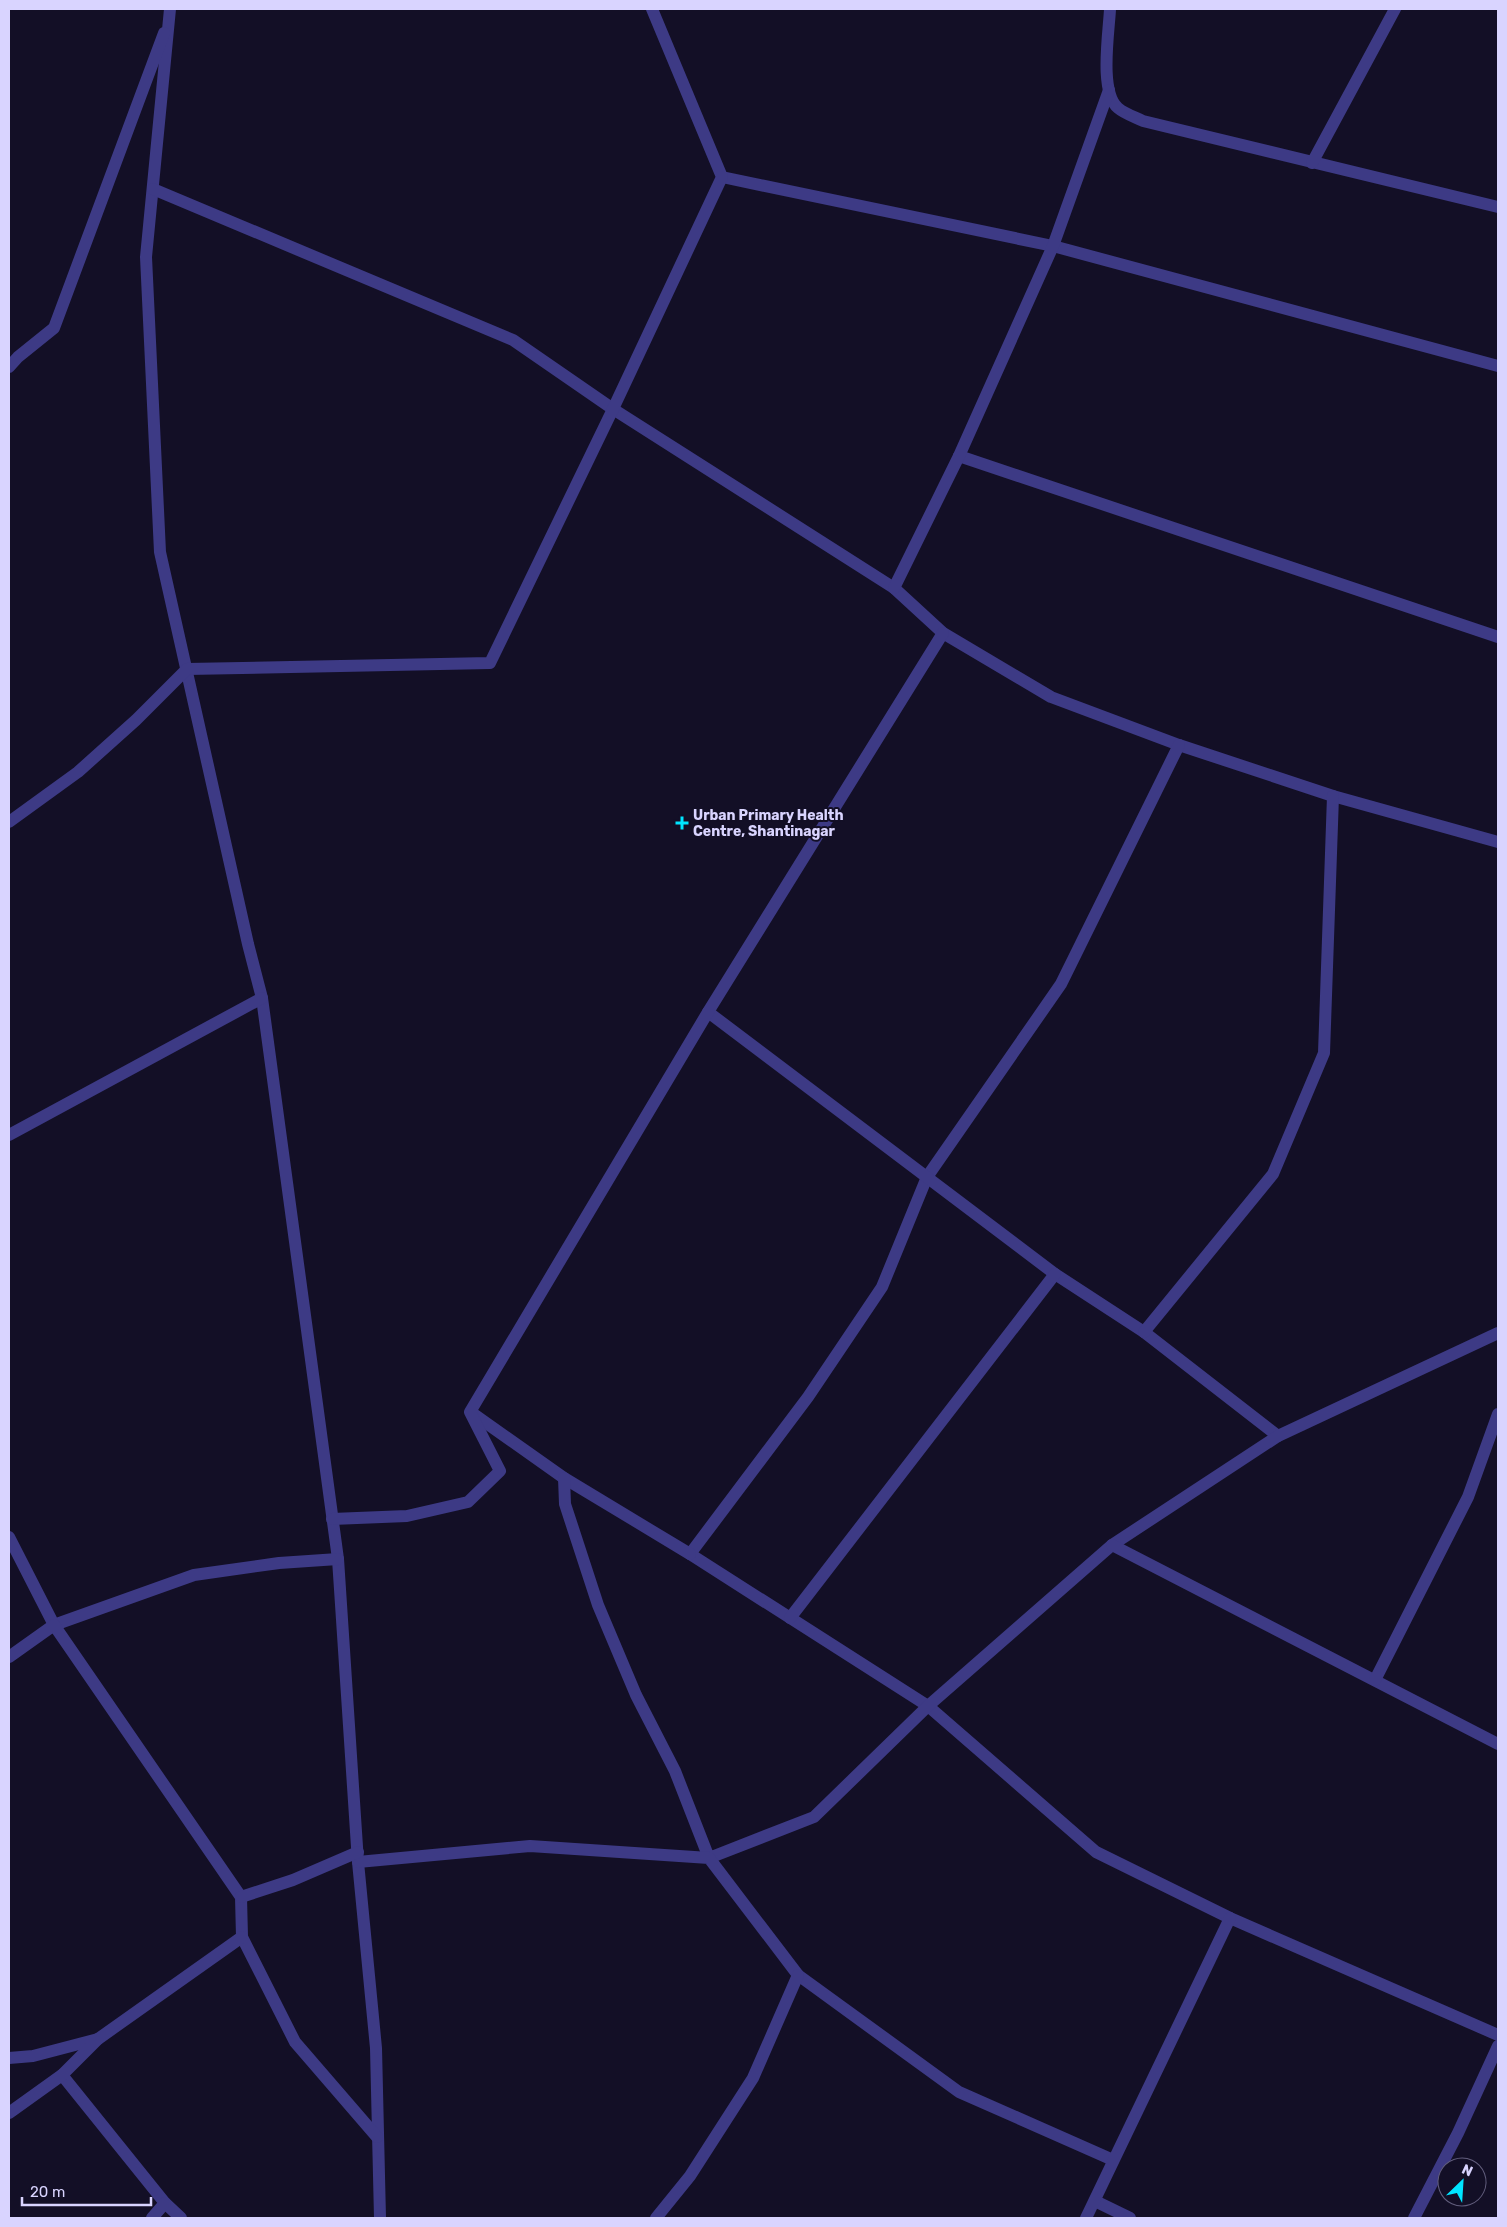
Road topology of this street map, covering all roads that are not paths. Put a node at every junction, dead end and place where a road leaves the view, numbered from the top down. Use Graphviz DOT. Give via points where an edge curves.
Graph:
graph roads {
  1 [pos="652,9"];
  2 [pos="1110,9"];
  3 [pos="1396,9"];
  4 [pos="170,13"];
  5 [pos="1109,90"];
  6 [pos="1312,163"];
  7 [pos="722,177"];
  8 [pos="153,189"];
  9 [pos="1498,207"];
  10 [pos="1053,246"];
  11 [pos="13,354"];
  12 [pos="1498,366"];
  13 [pos="9,367"];
  14 [pos="613,409"];
  15 [pos="959,456"];
  16 [pos="894,588"];
  17 [pos="943,633"];
  18 [pos="1498,638"];
  19 [pos="187,670"];
  20 [pos="1179,745"];
  21 [pos="1333,796"];
  22 [pos="9,821"];
  23 [pos="1498,842"];
  24 [pos="262,998"];
  25 [pos="708,1012"];
  26 [pos="9,1136"];
  27 [pos="927,1177"];
  28 [pos="1055,1274"];
  29 [pos="1144,1332"];
  30 [pos="1498,1333"];
  31 [pos="470,1412"];
  32 [pos="1498,1414"];
  33 [pos="1278,1436"];
  34 [pos="564,1478"];
  35 [pos="332,1519"];
  36 [pos="9,1538"];
  37 [pos="1112,1545"];
  38 [pos="690,1554"];
  39 [pos="338,1558"];
  40 [pos="790,1618"];
  41 [pos="54,1625"];
  42 [pos="9,1657"];
  43 [pos="1375,1680"];
  44 [pos="928,1706"];
  45 [pos="1498,1744"];
  46 [pos="358,1857"];
  47 [pos="709,1858"];
  48 [pos="241,1898"];
  49 [pos="1230,1918"];
  50 [pos="242,1937"];
  51 [pos="798,1975"];
  52 [pos="1498,2035"];
  53 [pos="98,2039"];
  54 [pos="1498,2046"];
  55 [pos="9,2058"];
  56 [pos="62,2076"];
  57 [pos="9,2113"];
  58 [pos="378,2137"];
  59 [pos="1114,2160"];
  60 [pos="1095,2202"];
  61 [pos="165,2203"];
  62 [pos="152,2218"];
  63 [pos="181,2218"];
  64 [pos="380,2218"];
  65 [pos="656,2218"];
  66 [pos="1086,2218"];
  67 [pos="1130,2218"];
  68 [pos="1414,2218"];
  1 -- 7 [label="street"];
  2 -- 5 [label="street" via="1106,79"];
  3 -- 6 [label="street"];
  4 -- 8 [label="street"];
  4 -- 11 [label="street" via="54,328"];
  5 -- 6 [label="street" via="1117,107 1143,121"];
  5 -- 10 [label="street"];
  6 -- 9 [label="street"];
  7 -- 10 [label="street"];
  7 -- 14 [label="street"];
  8 -- 14 [label="street" via="513,340"];
  8 -- 19 [label="street" via="146,257 160,552"];
  10 -- 12 [label="street"];
  10 -- 15 [label="street"];
  11 -- 13 [label="street"];
  14 -- 16 [label="street"];
  14 -- 19 [label="street" via="490,663"];
  15 -- 16 [label="street"];
  15 -- 18 [label="street"];
  16 -- 17 [label="street"];
  17 -- 20 [label="street" via="1051,697"];
  17 -- 25 [label="street"];
  19 -- 22 [label="street" via="78,772"];
  19 -- 24 [label="street"];
  20 -- 21 [label="street"];
  20 -- 27 [label="street" via="1061,984"];
  21 -- 23 [label="street"];
  21 -- 29 [label="street" via="1324,1053 1273,1174"];
  24 -- 26 [label="street"];
  24 -- 35 [label="street"];
  25 -- 27 [label="street"];
  25 -- 31 [label="street"];
  27 -- 28 [label="street"];
  27 -- 38 [label="street" via="882,1286 808,1397"];
  28 -- 29 [label="street"];
  28 -- 40 [label="street"];
  29 -- 33 [label="street"];
  30 -- 33 [label="street"];
  31 -- 34 [label="street"];
  31 -- 35 [label="street" via="500,1471 468,1502 407,1516"];
  32 -- 43 [label="street" via="1468,1497"];
  33 -- 37 [label="street"];
  34 -- 38 [label="street"];
  34 -- 47 [label="street" via="564,1504 598,1606 636,1695 675,1771"];
  35 -- 39 [label="street"];
  36 -- 41 [label="street"];
  37 -- 43 [label="street"];
  37 -- 44 [label="street"];
  38 -- 40 [label="street"];
  39 -- 41 [label="street" via="194,1575"];
  39 -- 46 [label="street"];
  40 -- 44 [label="street"];
  41 -- 42 [label="street"];
  41 -- 48 [label="street"];
  43 -- 45 [label="street"];
  44 -- 47 [label="street" via="814,1817"];
  44 -- 49 [label="street" via="1096,1852"];
  46 -- 47 [label="street" via="530,1846"];
  46 -- 48 [label="street"];
  46 -- 58 [label="street" via="376,2048"];
  47 -- 51 [label="street"];
  48 -- 50 [label="street"];
  49 -- 52 [label="street"];
  49 -- 59 [label="street"];
  50 -- 53 [label="street"];
  50 -- 58 [label="street" via="295,2042"];
  51 -- 59 [label="street" via="959,2092"];
  51 -- 65 [label="street" via="753,2078 690,2176"];
  53 -- 55 [label="street" via="33,2056"];
  53 -- 56 [label="street"];
  54 -- 68 [label="street"];
  56 -- 57 [label="street"];
  56 -- 61 [label="street"];
  58 -- 64 [label="street"];
  59 -- 60 [label="street"];
  60 -- 66 [label="street"];
  60 -- 67 [label="street"];
  61 -- 62 [label="street"];
  61 -- 63 [label="street"];
}
